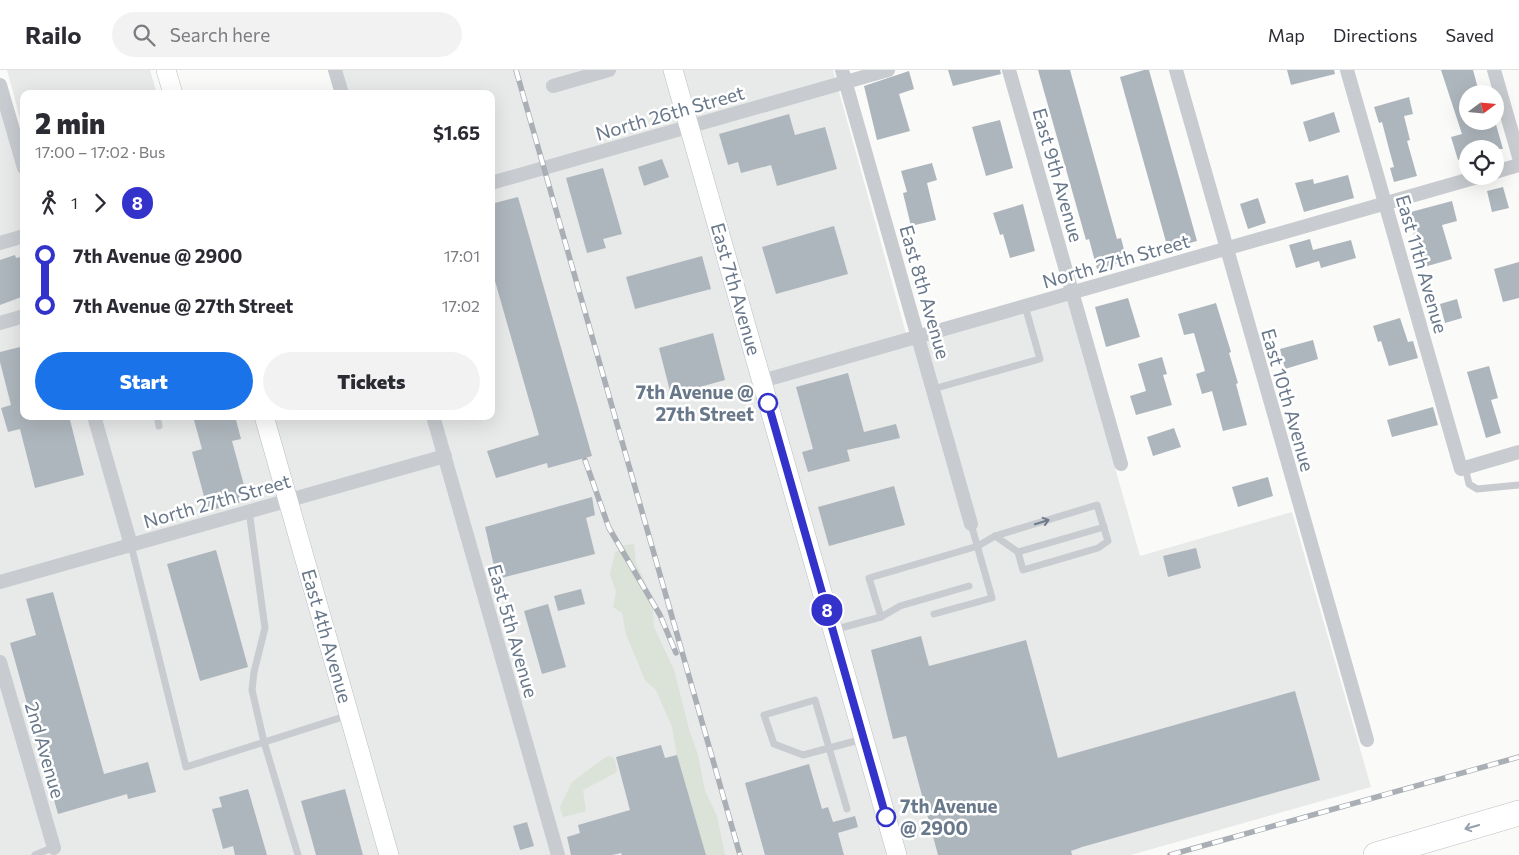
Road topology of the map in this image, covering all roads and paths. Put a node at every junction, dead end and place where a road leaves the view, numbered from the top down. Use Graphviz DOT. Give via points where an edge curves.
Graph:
graph roads {
  1 [pos="166,70"];
  2 [pos="335,70"];
  3 [pos="609,70"];
  4 [pos="673,70"];
  5 [pos="888,70"];
  6 [pos="1009,70"];
  7 [pos="1176,70"];
  8 [pos="1347,70"];
  9 [pos="1494,70"];
  10 [pos="844,76"];
  11 [pos="0,85"];
  12 [pos="553,86"];
  13 [pos="172,90"];
  14 [pos="341,90"];
  15 [pos="689,126"];
  16 [pos="20,154"];
  17 [pos="1519,157"];
  18 [pos="1519,165"];
  19 [pos="1504,169"];
  20 [pos="495,182"];
  21 [pos="1459,182"];
  22 [pos="1385,203"];
  23 [pos="20,237"];
  24 [pos="0,243"];
  25 [pos="1226,249"];
  26 [pos="1072,292"];
  27 [pos="1025,306"];
  28 [pos="20,317"];
  29 [pos="0,323"];
  30 [pos="918,336"];
  31 [pos="762,381"];
  32 [pos="933,389"];
  33 [pos="95,420"];
  34 [pos="157,420"];
  35 [pos="265,420"];
  36 [pos="434,420"];
  37 [pos="159,426"];
  38 [pos="1519,452"];
  39 [pos="445,456"];
  40 [pos="1121,464"];
  41 [pos="1463,468"];
  42 [pos="1519,485"];
  43 [pos="288,500"];
  44 [pos="249,512"];
  45 [pos="971,524"];
  46 [pos="1104,527"];
  47 [pos="995,536"];
  48 [pos="131,545"];
  49 [pos="978,546"];
  50 [pos="1018,552"];
  51 [pos="0,582"];
  52 [pos="969,586"];
  53 [pos="934,614"];
  54 [pos="881,616"];
  55 [pos="832,630"];
  56 [pos="0,662"];
  57 [pos="349,715"];
  58 [pos="863,738"];
  59 [pos="1367,740"];
  60 [pos="264,742"];
  61 [pos="829,748"];
  62 [pos="847,809"];
  63 [pos="1519,813"];
  64 [pos="54,848"];
  65 [pos="35,855"];
  66 [pos="298,855"];
  67 [pos="389,855"];
  68 [pos="558,855"];
  69 [pos="896,855"];
  70 [pos="1376,855"];
  1 -- 13 [label="street"];
  2 -- 14 [label="street"];
  3 -- 12 [label="street"];
  4 -- 15 [label="street, East 7th Avenue"];
  5 -- 10 [label="street, North 26th Street"];
  6 -- 26 [label="street, East 9th Avenue"];
  7 -- 25 [label="street, East 10th Avenue"];
  8 -- 22 [label="street, East 11th Avenue"];
  9 -- 17 [label="street"];
  10 -- 15 [label="street, North 26th Street"];
  10 -- 30 [label="street, East 8th Avenue"];
  11 -- 16 [label="street"];
  15 -- 20 [label="street, North 26th Street"];
  15 -- 31 [label="street, East 7th Avenue"];
  18 -- 19 [label="street"];
  21 -- 22 [label="street, North 27th Street"];
  22 -- 25 [label="street, North 27th Street"];
  22 -- 41 [label="street, East 11th Avenue"];
  23 -- 24 [label="street"];
  25 -- 26 [label="street, North 27th Street"];
  25 -- 59 [label="street, East 10th Avenue"];
  26 -- 27 [label="street, North 27th Street"];
  26 -- 40 [label="street, East 9th Avenue"];
  27 -- 30 [label="street, North 27th Street"];
  27 -- 32 [label="lane" via="1040,359"];
  28 -- 29 [label="street"];
  30 -- 31 [label="street, North 27th Street"];
  30 -- 32 [label="street, East 8th Avenue"];
  31 -- 55 [label="street, East 7th Avenue"];
  32 -- 45 [label="street, East 8th Avenue"];
  33 -- 48 [label="street"];
  34 -- 37 [label="lane"];
  35 -- 43 [label="street, East 4th Avenue"];
  36 -- 39 [label="street, East 5th Avenue"];
  38 -- 41 [label="street"];
  39 -- 43 [label="street, North 27th Street"];
  39 -- 68 [label="street, East 5th Avenue"];
  41 -- 42 [label="lane" via="1470,484 1477,489"];
  43 -- 44 [label="street, North 27th Street"];
  43 -- 57 [label="street, East 4th Avenue"];
  44 -- 48 [label="street, North 27th Street"];
  44 -- 60 [label="lane" via="265,628 252,690"];
  45 -- 49 [label="lane"];
  47 -- 46 [label="lane, one-way" via="1097,505"];
  46 -- 50 [label="lane"];
  46 -- 50 [label="lane" via="1108,541 1098,548 1023,570"];
  47 -- 49 [label="lane"];
  47 -- 50 [label="lane"];
  48 -- 51 [label="street, North 27th Street"];
  48 -- 60 [label="lane" via="186,767"];
  49 -- 53 [label="lane" via="992,598"];
  49 -- 54 [label="lane" via="870,578"];
  52 -- 54 [label="lane" via="900,606"];
  54 -- 55 [label="lane"];
  55 -- 58 [label="street, East 7th Avenue"];
  56 -- 64 [label="street, 2nd Avenue"];
  57 -- 60 [label="lane"];
  57 -- 67 [label="street, East 4th Avenue"];
  58 -- 61 [label="lane"];
  58 -- 69 [label="street, East 7th Avenue"];
  60 -- 66 [label="lane"];
  61 -- 61 [label="lane" via="803,755 774,744 764,716 815,700"];
  61 -- 62 [label="lane"];
  63 -- 70 [label="highway, one-way"];
  64 -- 65 [label="lane"];
}
